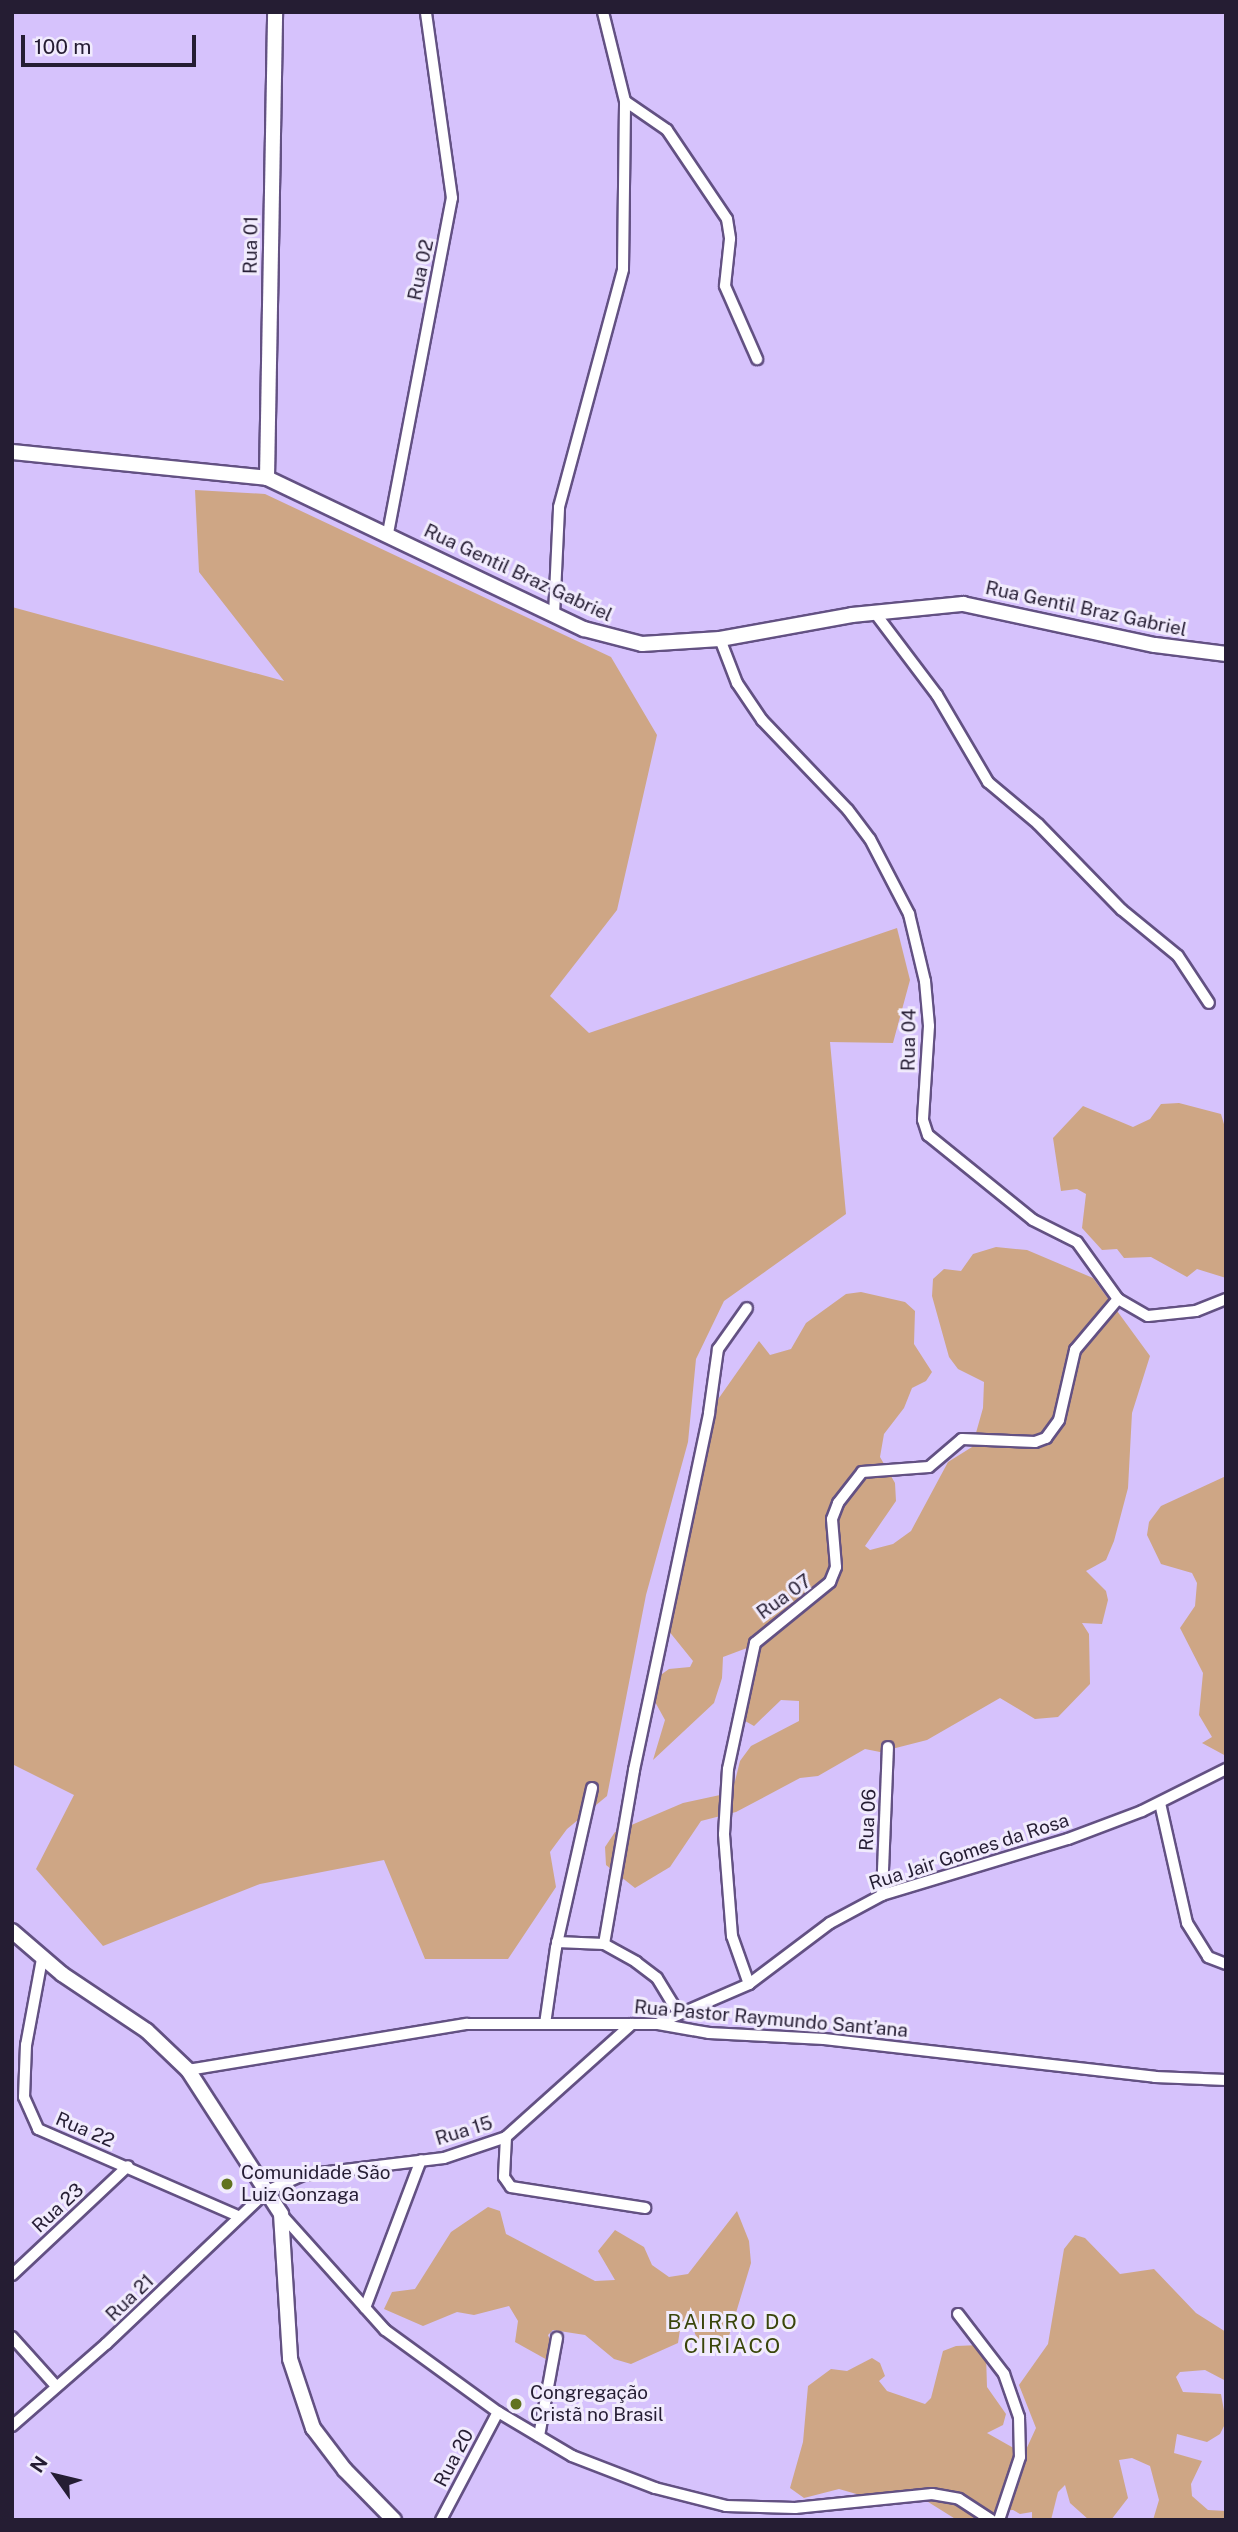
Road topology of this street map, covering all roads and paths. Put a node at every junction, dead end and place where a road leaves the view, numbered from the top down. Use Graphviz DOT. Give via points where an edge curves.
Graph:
graph roads {
  1 [pos="275,12"];
  2 [pos="426,12"];
  3 [pos="603,12"];
  4 [pos="625,101"];
  5 [pos="757,359"];
  6 [pos="12,452"];
  7 [pos="267,478"];
  8 [pos="388,533"];
  9 [pos="875,613"];
  10 [pos="554,615"];
  11 [pos="720,639"];
  12 [pos="1226,654"];
  13 [pos="1209,1003"];
  14 [pos="1118,1299"];
  15 [pos="1226,1299"];
  16 [pos="747,1308"];
  17 [pos="888,1746"];
  18 [pos="1226,1769"];
  19 [pos="592,1788"];
  20 [pos="1160,1803"];
  21 [pos="881,1895"];
  22 [pos="12,1931"];
  23 [pos="557,1942"];
  24 [pos="604,1944"];
  25 [pos="42,1959"];
  26 [pos="1226,1964"];
  27 [pos="749,1984"];
  28 [pos="679,2014"];
  29 [pos="545,2024"];
  30 [pos="632,2024"];
  31 [pos="658,2024"];
  32 [pos="188,2070"];
  33 [pos="1226,2080"];
  34 [pos="506,2137"];
  35 [pos="422,2161"];
  36 [pos="128,2166"];
  37 [pos="267,2191"];
  38 [pos="645,2208"];
  39 [pos="281,2214"];
  40 [pos="240,2217"];
  41 [pos="12,2276"];
  42 [pos="365,2308"];
  43 [pos="958,2314"];
  44 [pos="12,2337"];
  45 [pos="557,2338"];
  46 [pos="56,2386"];
  47 [pos="498,2412"];
  48 [pos="12,2426"];
  49 [pos="539,2436"];
  50 [pos="394,2520"];
  51 [pos="441,2520"];
  52 [pos="991,2520"];
  53 [pos="999,2520"];
  1 -- 7 [label="street, Rua 01"];
  2 -- 8 [label="street, Rua 02" via="452,198"];
  3 -- 4 [label="street"];
  4 -- 5 [label="street" via="667,130 727,219 730,239 725,286"];
  4 -- 10 [label="street" via="622,269 559,507"];
  6 -- 7 [label="street, Rua Gentil Braz Gabriel"];
  7 -- 8 [label="street, Rua Gentil Braz Gabriel"];
  8 -- 10 [label="street, Rua Gentil Braz Gabriel"];
  9 -- 11 [label="street, Rua Gentil Braz Gabriel"];
  9 -- 12 [label="street, Rua Gentil Braz Gabriel" via="963,604 1155,645"];
  9 -- 13 [label="street" via="937,695 988,782 1038,824 1122,910 1178,956"];
  10 -- 11 [label="street, Rua Gentil Braz Gabriel" via="612,639 642,644"];
  11 -- 14 [label="street, Rua 04" via="737,683 762,720 856,820 909,914 925,981 929,1026 923,1128 1033,1220 1077,1242"];
  14 -- 15 [label="street, Rua 04" via="1148,1316 1196,1311"];
  14 -- 27 [label="street, Rua 07" via="1075,1350 1059,1420 1046,1438 1035,1442 962,1439 929,1467 862,1472 832,1519 836,1567 830,1582 755,1643 728,1769 724,1834 732,1936"];
  16 -- 24 [label="street" via="718,1349"];
  17 -- 21 [label="street, Rua 06"];
  18 -- 20 [label="street, Rua Jair Gomes da Rosa"];
  19 -- 23 [label="street"];
  20 -- 21 [label="street, Rua Jair Gomes da Rosa" via="1022,1856"];
  20 -- 26 [label="street" via="1187,1923 1208,1957"];
  21 -- 27 [label="street, Rua Jair Gomes da Rosa" via="830,1923"];
  22 -- 25 [label="street"];
  23 -- 24 [label="street"];
  23 -- 29 [label="street"];
  24 -- 28 [label="street" via="657,1978"];
  25 -- 32 [label="street" via="147,2031"];
  25 -- 36 [label="street, Rua 22" via="26,2045 28,2115 38,2129 55,2139"];
  27 -- 28 [label="street, Rua Jair Gomes da Rosa"];
  28 -- 31 [label="street, Rua Jair Gomes da Rosa"];
  29 -- 30 [label="street, Rua Pastor Raymundo Sant’ana"];
  29 -- 32 [label="street, Rua Pastor Raymundo Sant’ana" via="444,2027"];
  30 -- 31 [label="street, Rua Pastor Raymundo Sant’ana"];
  30 -- 34 [label="street, Rua 15"];
  31 -- 33 [label="street, Rua Pastor Raymundo Sant’ana" via="709,2033 824,2039 1155,2077"];
  32 -- 37 [label="street"];
  34 -- 35 [label="street, Rua 15" via="472,2151"];
  34 -- 38 [label="street" via="504,2177 511,2188"];
  35 -- 37 [label="street, Rua 15" via="303,2175"];
  35 -- 42 [label="street"];
  36 -- 40 [label="street, Rua 22"];
  36 -- 41 [label="street, Rua 23"];
  37 -- 39 [label="street"];
  37 -- 40 [label="street, Rua 21"];
  39 -- 42 [label="street"];
  39 -- 50 [label="street" via="288,2336 298,2392 313,2428"];
  40 -- 46 [label="street, Rua 21"];
  42 -- 47 [label="street" via="417,2356"];
  43 -- 53 [label="street" via="1004,2374 1019,2417 1020,2456"];
  44 -- 46 [label="street"];
  45 -- 49 [label="street"];
  46 -- 48 [label="street, Rua 21"];
  47 -- 49 [label="street"];
  47 -- 51 [label="street, Rua 20"];
  49 -- 52 [label="street" via="572,2456 655,2488 726,2506 782,2509 932,2494 959,2500"];
}
